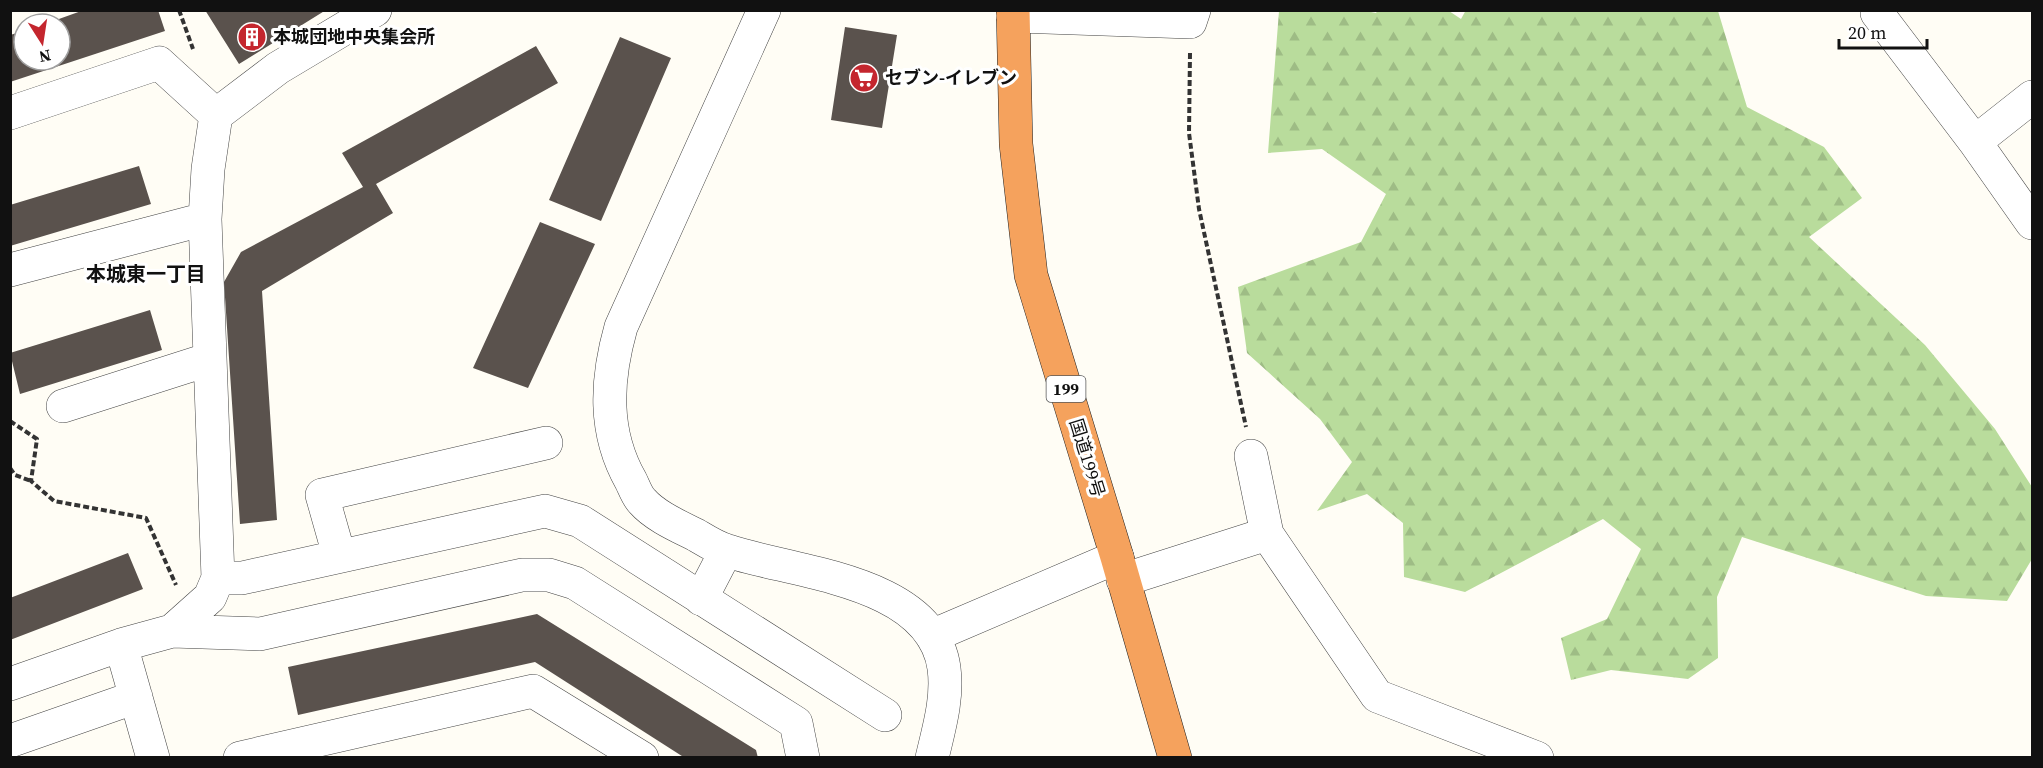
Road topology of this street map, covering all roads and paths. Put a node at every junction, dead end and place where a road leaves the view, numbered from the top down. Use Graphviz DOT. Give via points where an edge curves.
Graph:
graph roads {
  1 [pos="375,10"];
  2 [pos="764,10"];
  3 [pos="1880,10"];
  4 [pos="1013,13"];
  5 [pos="1192,16"];
  6 [pos="2032,97"];
  7 [pos="10,113"];
  8 [pos="216,115"];
  9 [pos="1975,142"];
  10 [pos="205,219"];
  11 [pos="2032,223"];
  12 [pos="10,270"];
  13 [pos="210,359"];
  14 [pos="63,406"];
  15 [pos="10,421"];
  16 [pos="546,443"];
  17 [pos="1251,456"];
  18 [pos="10,468"];
  19 [pos="31,481"];
  20 [pos="1267,534"];
  21 [pos="726,551"];
  22 [pos="339,555"];
  23 [pos="1120,568"];
  24 [pos="214,587"];
  25 [pos="701,599"];
  26 [pos="172,631"];
  27 [pos="932,636"];
  28 [pos="121,645"];
  29 [pos="10,684"];
  30 [pos="135,697"];
  31 [pos="885,716"];
  32 [pos="10,741"];
  33 [pos="640,757"];
  34 [pos="153,758"];
  35 [pos="240,758"];
  36 [pos="803,758"];
  37 [pos="932,758"];
  38 [pos="1175,758"];
  39 [pos="1536,758"];
  1 -- 8 [label="street" via="278,68"];
  2 -- 21 [label="street" via="621,327 609,393 610,428 620,463 642,501 675,525"];
  3 -- 9 [label="street" via="1877,13"];
  4 -- 5 [label="street"];
  4 -- 23 [label="highway, 国道199号 / 199" via="1016,144 1031,275"];
  5 -- 17 [label="path" via="1189,133 1199,209"];
  6 -- 9 [label="street"];
  7 -- 8 [label="street" via="159,63"];
  8 -- 10 [label="street"];
  9 -- 11 [label="street"];
  10 -- 12 [label="street"];
  10 -- 13 [label="street"];
  13 -- 14 [label="street"];
  13 -- 24 [label="street"];
  15 -- 19 [label="path" via="37,439"];
  16 -- 22 [label="street" via="322,495"];
  17 -- 20 [label="street"];
  18 -- 19 [label="path" via="15,475"];
  19 -- 24 [label="path" via="54,501 146,518 177,587"];
  20 -- 23 [label="street"];
  20 -- 39 [label="street" via="1377,696"];
  21 -- 25 [label="street"];
  21 -- 27 [label="street" via="864,586 916,615"];
  22 -- 24 [label="street"];
  22 -- 25 [label="street" via="545,511 580,521"];
  23 -- 27 [label="street"];
  23 -- 38 [label="highway, 国道199号 / 199"];
  24 -- 26 [label="street"];
  25 -- 31 [label="street"];
  26 -- 28 [label="street"];
  26 -- 36 [label="street" via="260,634 522,575 549,575 575,583 796,723"];
  27 -- 37 [label="street" via="944,666 945,705"];
  28 -- 29 [label="street"];
  28 -- 30 [label="street"];
  30 -- 32 [label="street"];
  30 -- 34 [label="street"];
  33 -- 35 [label="street" via="533,691"];
}
